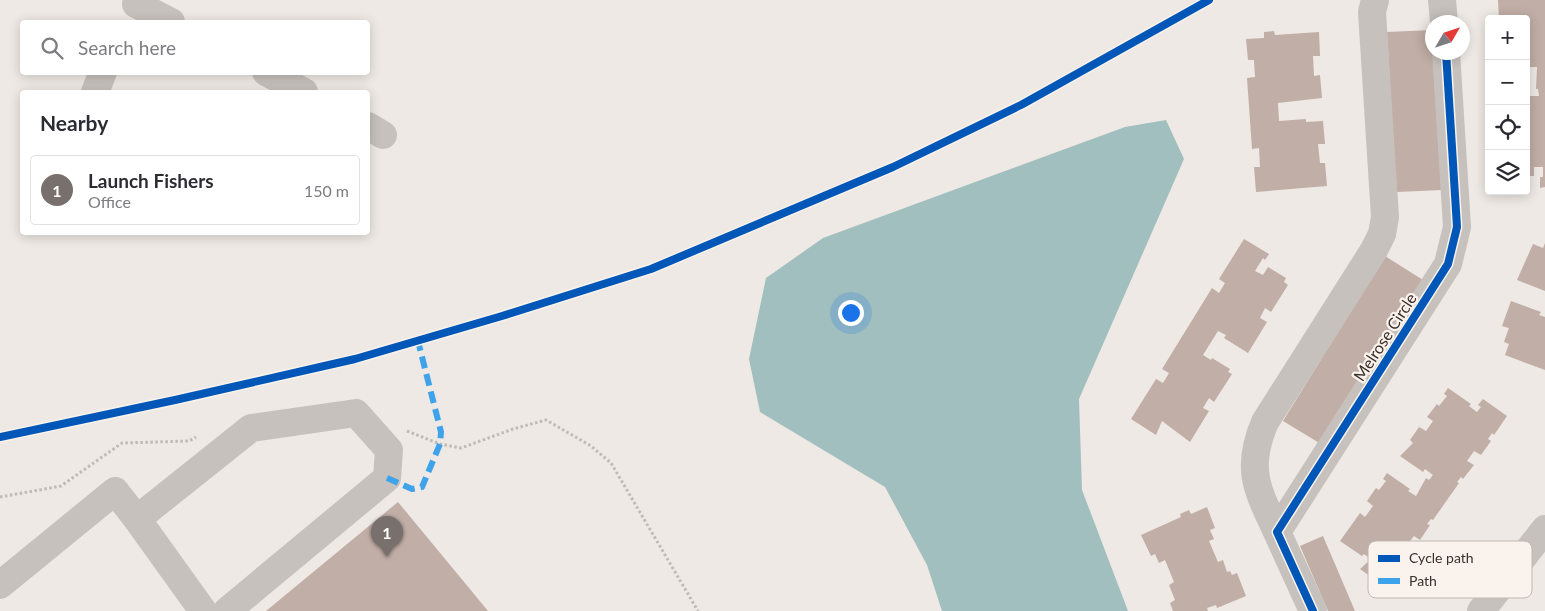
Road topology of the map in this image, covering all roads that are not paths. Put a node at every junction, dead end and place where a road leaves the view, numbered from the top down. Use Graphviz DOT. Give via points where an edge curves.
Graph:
graph roads {
  1 [pos="1375,0"];
  2 [pos="1442,0"];
  3 [pos="134,9"];
  4 [pos="1443,15"];
  5 [pos="165,20"];
  6 [pos="1447,60"];
  7 [pos="102,75"];
  8 [pos="272,75"];
  9 [pos="96,90"];
  10 [pos="300,90"];
  11 [pos="136,519"];
  12 [pos="1545,529"];
  13 [pos="1277,532"];
  14 [pos="1532,546"];
  15 [pos="0,585"];
  16 [pos="1491,598"];
  17 [pos="203,611"];
  18 [pos="227,611"];
  19 [pos="1313,611"];
  20 [pos="1481,611"];
  1 -- 13 [label="street" via="1372,12 1384,217 1382,234 1265,422 1257,441 1254,472 1257,488"];
  2 -- 4 [label="street"];
  3 -- 5 [label="street"];
  6 -- 13 [label="street, Melrose Circle" via="1457,227 1448,264"];
  7 -- 9 [label="street"];
  8 -- 10 [label="street"];
  11 -- 15 [label="street" via="114,491"];
  11 -- 17 [label="street"];
  11 -- 18 [label="street" via="251,428 356,413 389,450 387,478"];
  12 -- 14 [label="street"];
  13 -- 19 [label="street"];
  16 -- 20 [label="street"];
}
